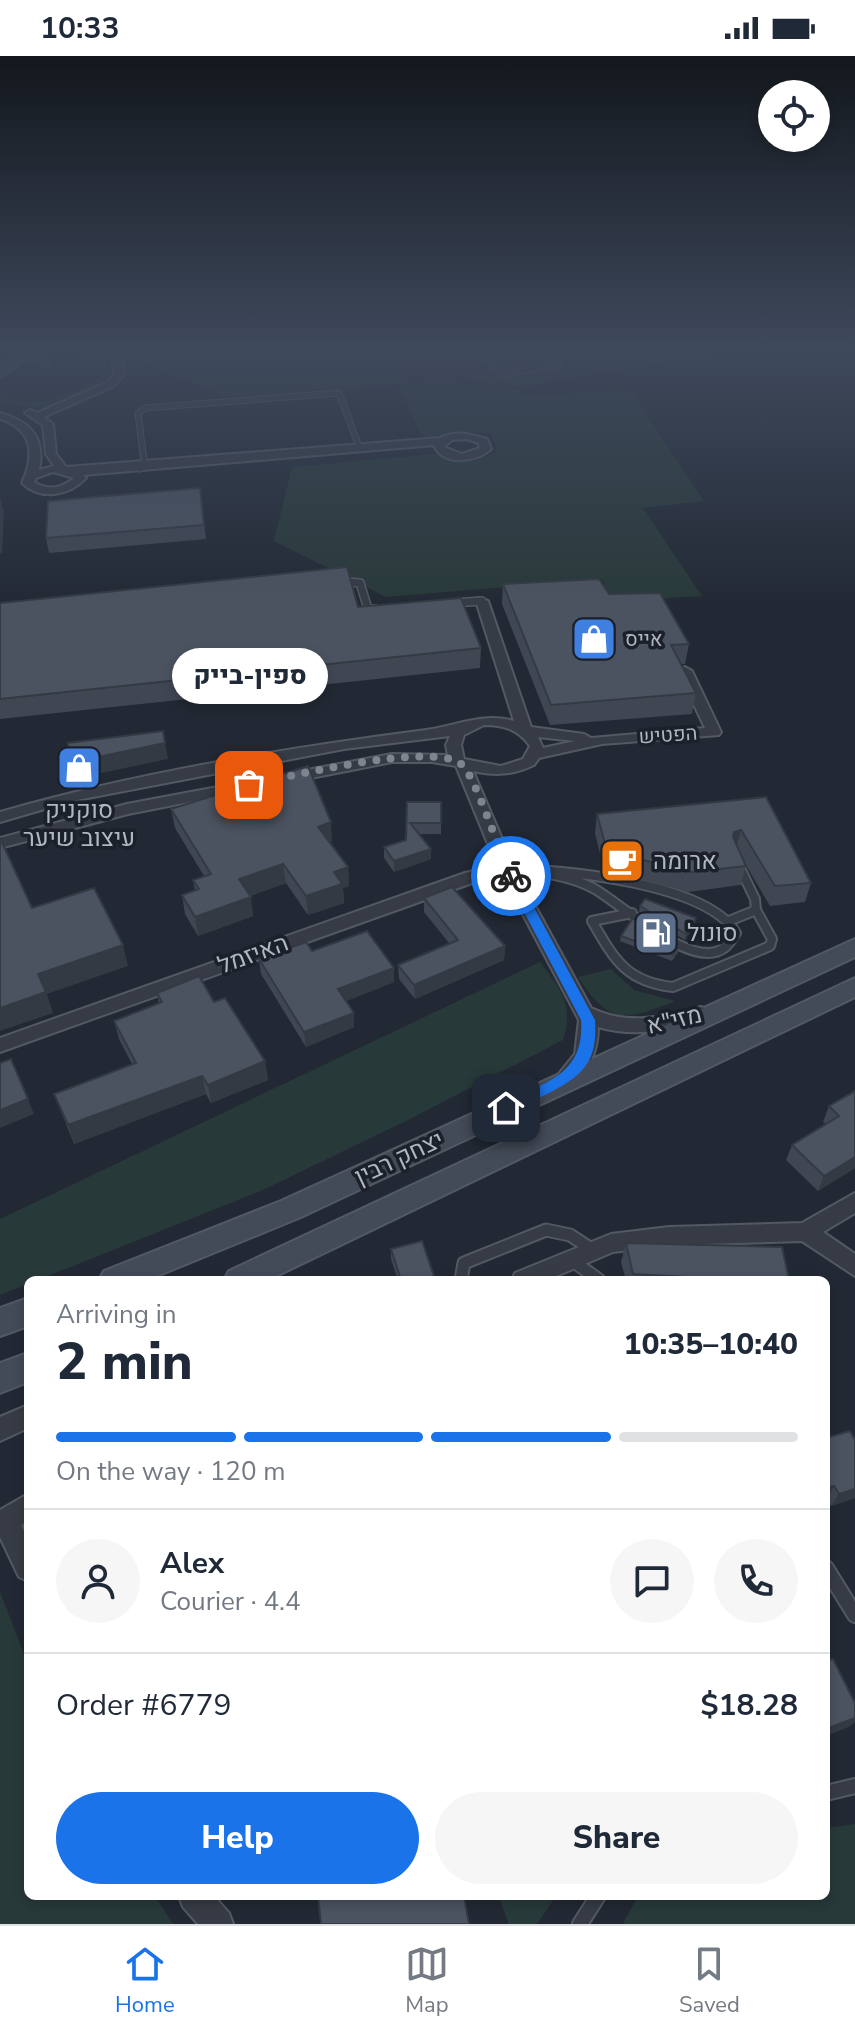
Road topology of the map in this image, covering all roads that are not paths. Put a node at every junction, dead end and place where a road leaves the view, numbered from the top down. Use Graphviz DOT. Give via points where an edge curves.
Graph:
graph roads {
  1 [pos="33,434"];
  2 [pos="49,434"];
  3 [pos="141,434"];
  4 [pos="354,434"];
  5 [pos="360,449"];
  6 [pos="61,468"];
  7 [pos="140,469"];
  8 [pos="33,475"];
  9 [pos="77,477"];
  10 [pos="333,582"];
  11 [pos="482,601"];
  12 [pos="451,603"];
  13 [pos="387,608"];
  14 [pos="685,671"];
  15 [pos="508,687"];
  16 [pos="488,721"];
  17 [pos="525,729"];
  18 [pos="459,730"];
  19 [pos="602,740"];
  20 [pos="535,754"];
  21 [pos="460,763"];
  22 [pos="507,771"];
  23 [pos="0,817"];
  24 [pos="486,817"];
  25 [pos="0,843"];
  26 [pos="735,856"];
  27 [pos="507,869"];
  28 [pos="756,910"];
  29 [pos="632,913"];
  30 [pos="729,921"];
  31 [pos="855,947"];
  32 [pos="855,987"];
  33 [pos="719,1009"];
  34 [pos="584,1013"];
  35 [pos="0,1045"];
  36 [pos="560,1082"];
  37 [pos="855,1202"];
  38 [pos="805,1232"];
  39 [pos="593,1250"];
  40 [pos="571,1260"];
  41 [pos="855,1266"];
  42 [pos="124,1276"];
  43 [pos="247,1276"];
  44 [pos="462,1276"];
  45 [pos="533,1276"];
  46 [pos="593,1276"];
  47 [pos="24,1313"];
  48 [pos="0,1322"];
  49 [pos="24,1369"];
  50 [pos="0,1378"];
  51 [pos="24,1418"];
  52 [pos="0,1429"];
  53 [pos="24,1509"];
  54 [pos="3,1522"];
  55 [pos="24,1561"];
  56 [pos="830,1574"];
  57 [pos="855,1615"];
  58 [pos="855,1786"];
  59 [pos="830,1792"];
  60 [pos="197,1900"];
  61 [pos="595,1900"];
  62 [pos="218,1924"];
  63 [pos="580,1924"];
  1 -- 8 [label="street"];
  2 -- 6 [label="street" via="51,454"];
  3 -- 7 [label="lane"];
  4 -- 5 [label="lane"];
  5 -- 7 [label="street"];
  5 -- 9 [label="street" via="442,446"];
  6 -- 8 [label="street"];
  6 -- 9 [label="street"];
  7 -- 9 [label="street"];
  8 -- 9 [label="street" via="28,483 42,491 58,490"];
  10 -- 13 [label="lane" via="360,583 368,609"];
  11 -- 12 [label="lane"];
  11 -- 15 [label="street"];
  14 -- 19 [label="street, הפטיש" via="714,732"];
  15 -- 16 [label="street" via="502,706"];
  15 -- 17 [label="street"];
  16 -- 17 [label="street"];
  16 -- 18 [label="street"];
  17 -- 19 [label="street, הפטיש"];
  17 -- 20 [label="street" via="534,738"];
  18 -- 21 [label="street" via="451,744"];
  18 -- 23 [label="street" via="333,747 70,797"];
  19 -- 20 [label="street, הפטיש"];
  20 -- 22 [label="street"];
  21 -- 22 [label="street"];
  21 -- 24 [label="street"];
  21 -- 25 [label="street" via="402,757 340,766 127,809"];
  22 -- 24 [label="street" via="487,792"];
  24 -- 27 [label="street"];
  26 -- 28 [label="lane"];
  27 -- 29 [label="lane" via="573,880"];
  27 -- 30 [label="lane" via="603,876 702,903"];
  27 -- 34 [label="street"];
  27 -- 35 [label="street, האיזמל" via="471,877"];
  28 -- 29 [label="lane" via="772,939 770,946 673,987 633,977 617,965 592,921"];
  28 -- 30 [label="lane"];
  29 -- 30 [label="lane" via="675,945 706,953 731,943 736,933"];
  31 -- 33 [label="main road, יצחק רבין"];
  32 -- 43 [label="main road, יצחק רבין"];
  33 -- 34 [label="street, מזי\"א" via="628,1029"];
  33 -- 36 [label="main road, יצחק רבין"];
  34 -- 36 [label="street" via="587,1050"];
  36 -- 42 [label="main road, יצחק רבין" via="291,1209"];
  37 -- 38 [label="street"];
  38 -- 39 [label="street" via="669,1236"];
  38 -- 41 [label="street"];
  39 -- 40 [label="street"];
  39 -- 44 [label="lane" via="570,1235 546,1230 464,1263"];
  40 -- 45 [label="street"];
  40 -- 46 [label="lane"];
  47 -- 48 [label="main road"];
  49 -- 50 [label="main road"];
  51 -- 52 [label="street"];
  53 -- 54 [label="street"];
  54 -- 55 [label="street"];
  56 -- 57 [label="lane"];
  58 -- 59 [label="lane"];
  60 -- 62 [label="street"];
  61 -- 63 [label="lane"];
}
